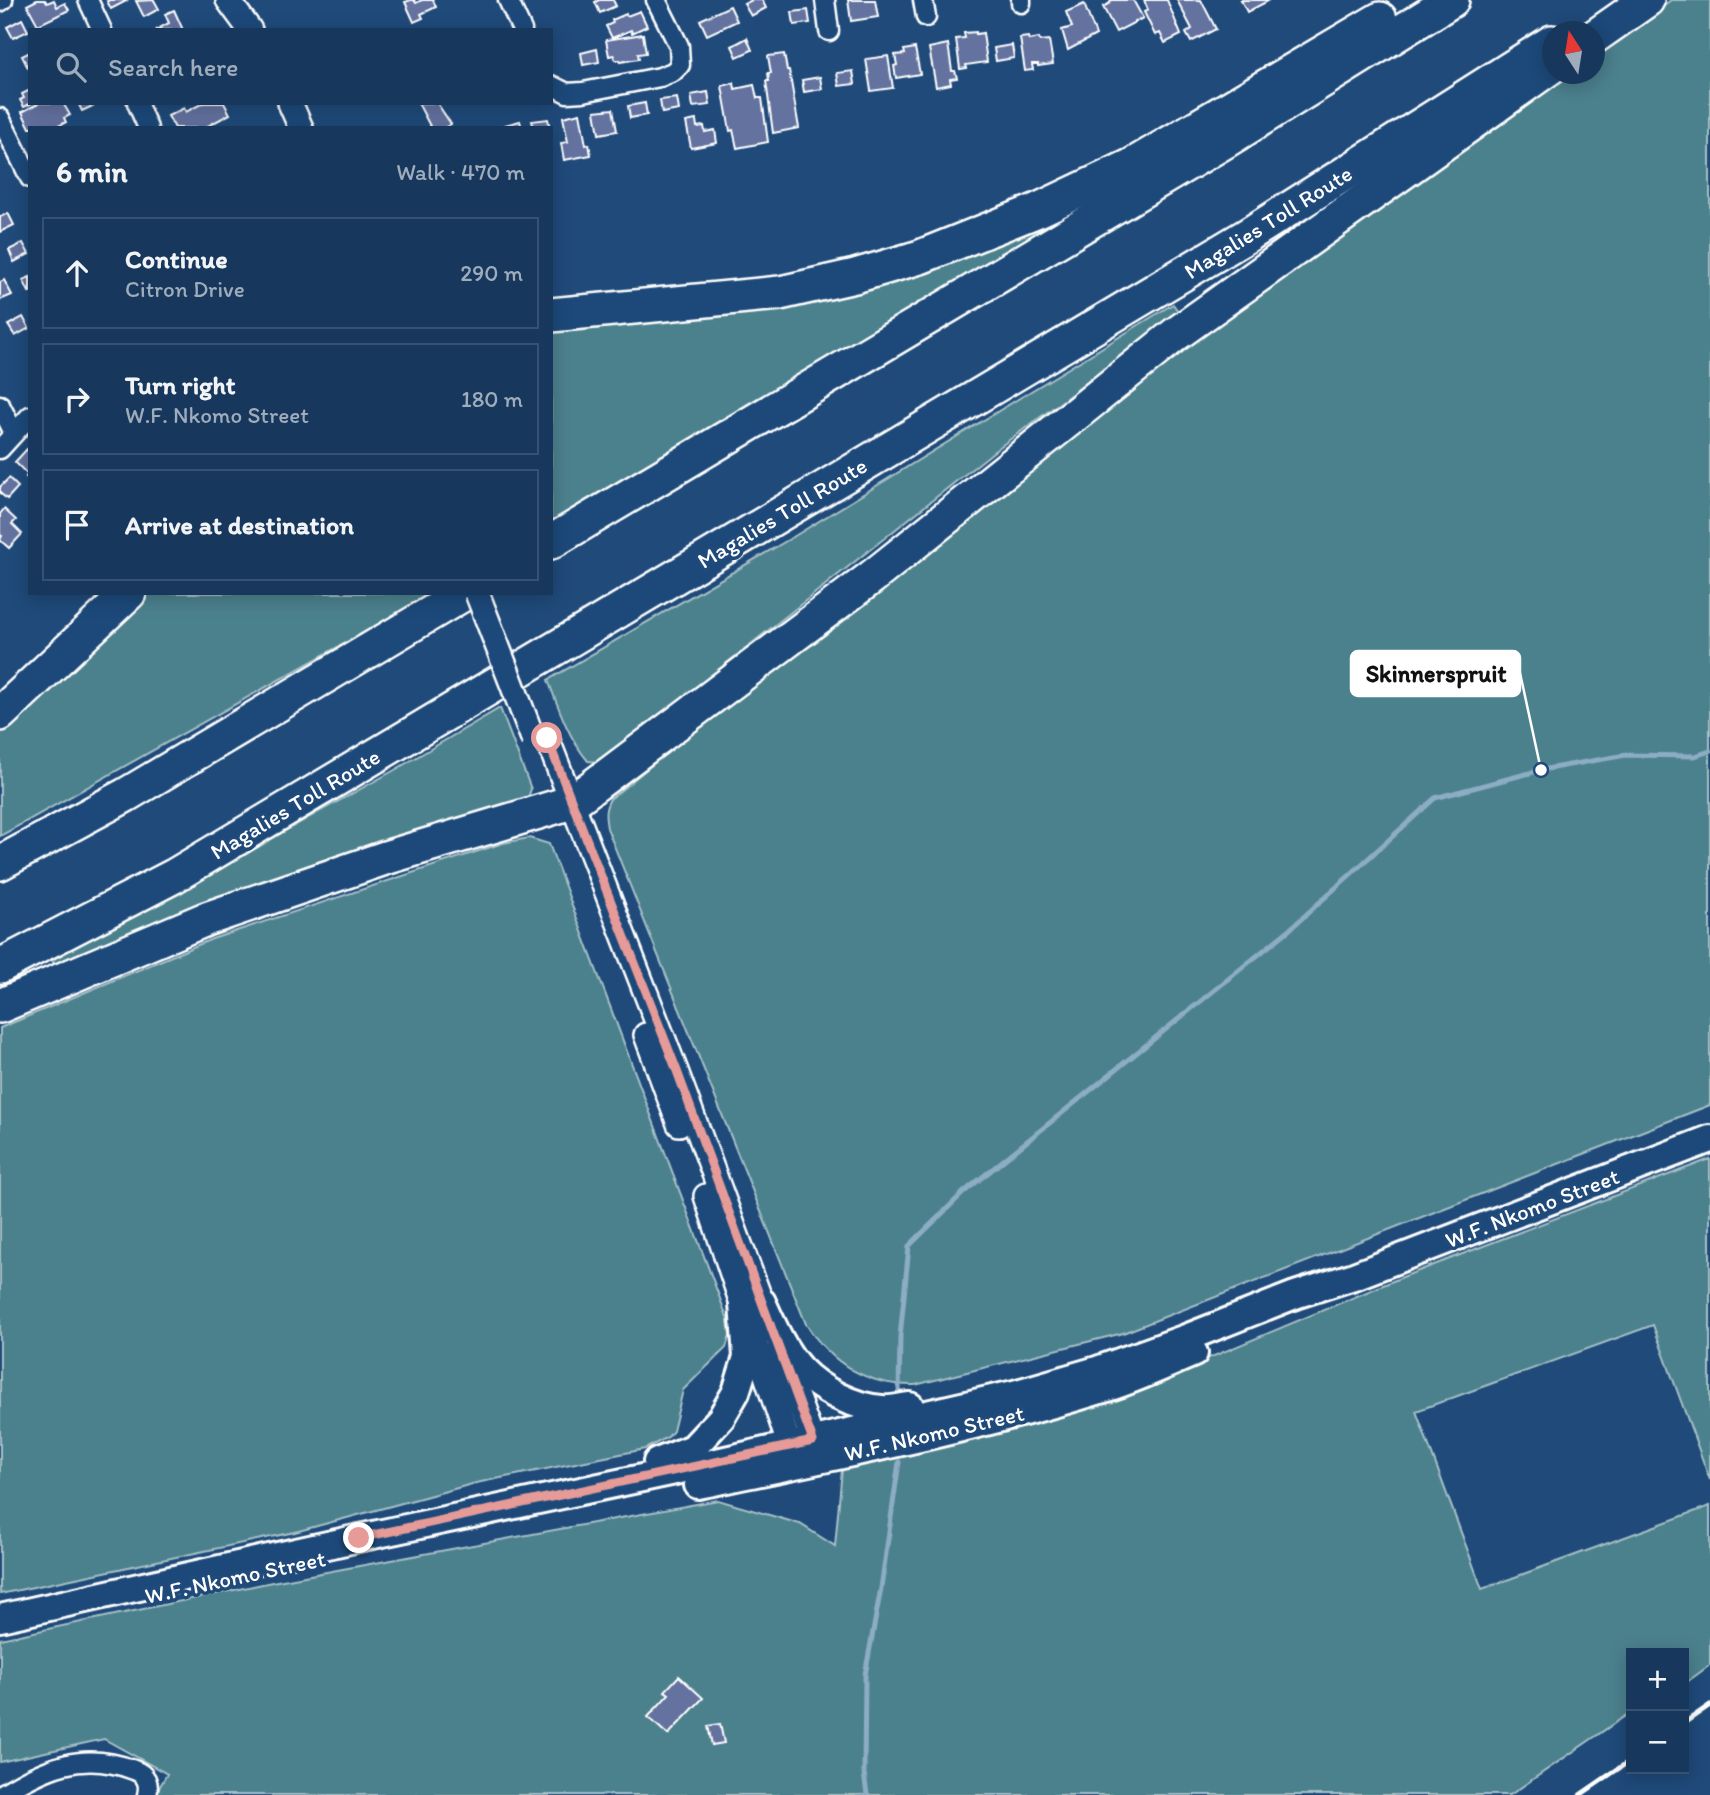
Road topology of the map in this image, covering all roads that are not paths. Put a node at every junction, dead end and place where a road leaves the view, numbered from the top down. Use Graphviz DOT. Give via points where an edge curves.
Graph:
graph roads {
  1 [pos="88,0"];
  2 [pos="508,0"];
  3 [pos="656,0"];
  4 [pos="825,0"];
  5 [pos="1414,0"];
  6 [pos="1452,0"];
  7 [pos="1620,0"];
  8 [pos="1647,0"];
  9 [pos="230,1"];
  10 [pos="1587,21"];
  11 [pos="101,28"];
  12 [pos="249,28"];
  13 [pos="521,28"];
  14 [pos="1605,29"];
  15 [pos="829,30"];
  16 [pos="1542,48"];
  17 [pos="1542,73"];
  18 [pos="553,86"];
  19 [pos="138,105"];
  20 [pos="291,105"];
  21 [pos="0,118"];
  22 [pos="147,126"];
  23 [pos="300,126"];
  24 [pos="28,174"];
  25 [pos="553,315"];
  26 [pos="0,405"];
  27 [pos="28,418"];
  28 [pos="14,433"];
  29 [pos="0,449"];
  30 [pos="553,541"];
  31 [pos="127,595"];
  32 [pos="462,595"];
  33 [pos="478,595"];
  34 [pos="492,595"];
  35 [pos="0,713"];
  36 [pos="541,739"];
  37 [pos="566,804"];
  38 [pos="0,863"];
  39 [pos="0,966"];
  40 [pos="0,1006"];
  41 [pos="1710,1139"];
  42 [pos="1354,1276"];
  43 [pos="752,1303"];
  44 [pos="1097,1370"];
  45 [pos="804,1453"];
  46 [pos="419,1525"];
  47 [pos="0,1618"];
  48 [pos="0,1628"];
  49 [pos="0,1795"];
  50 [pos="147,1795"];
  1 -- 11 [label="street"];
  2 -- 13 [label="street"];
  3 -- 18 [label="street" via="679,46 680,65 673,72 583,92 567,93"];
  4 -- 15 [label="street"];
  5 -- 25 [label="highway" via="1131,166 1038,210 920,257 780,293"];
  6 -- 30 [label="highway" via="1227,140"];
  7 -- 10 [label="highway"];
  8 -- 14 [label="highway"];
  9 -- 12 [label="street"];
  16 -- 39 [label="highway, Magalies Toll Route" via="1248,235 174,876"];
  17 -- 37 [label="highway" via="1176,334 872,577"];
  19 -- 22 [label="street"];
  20 -- 23 [label="street"];
  21 -- 24 [label="street"];
  26 -- 28 [label="street"];
  27 -- 28 [label="street"];
  28 -- 29 [label="street"];
  31 -- 35 [label="highway"];
  32 -- 38 [label="highway" via="126,795"];
  33 -- 36 [label="street, bridge"];
  34 -- 36 [label="street"];
  36 -- 37 [label="street"];
  37 -- 40 [label="highway" via="287,890"];
  37 -- 43 [label="street" via="677,1071"];
  41 -- 42 [label="main road, W.F. Nkomo Street"];
  42 -- 44 [label="main road, W.F. Nkomo Street"];
  42 -- 45 [label="main road, W.F. Nkomo Street" via="1311,1302 1103,1390 1018,1413"];
  43 -- 44 [label="main road" via="800,1368 840,1397 862,1405 884,1409 921,1405"];
  43 -- 45 [label="street"];
  43 -- 46 [label="main road" via="747,1357 736,1392 721,1418 693,1448 668,1459"];
  44 -- 45 [label="main road, W.F. Nkomo Street"];
  45 -- 46 [label="main road, W.F. Nkomo Street"];
  45 -- 48 [label="main road, W.F. Nkomo Street" via="570,1511"];
  46 -- 47 [label="main road, W.F. Nkomo Street"];
  49 -- 50 [label="street" via="40,1772 93,1760 141,1773 148,1781"];
}
